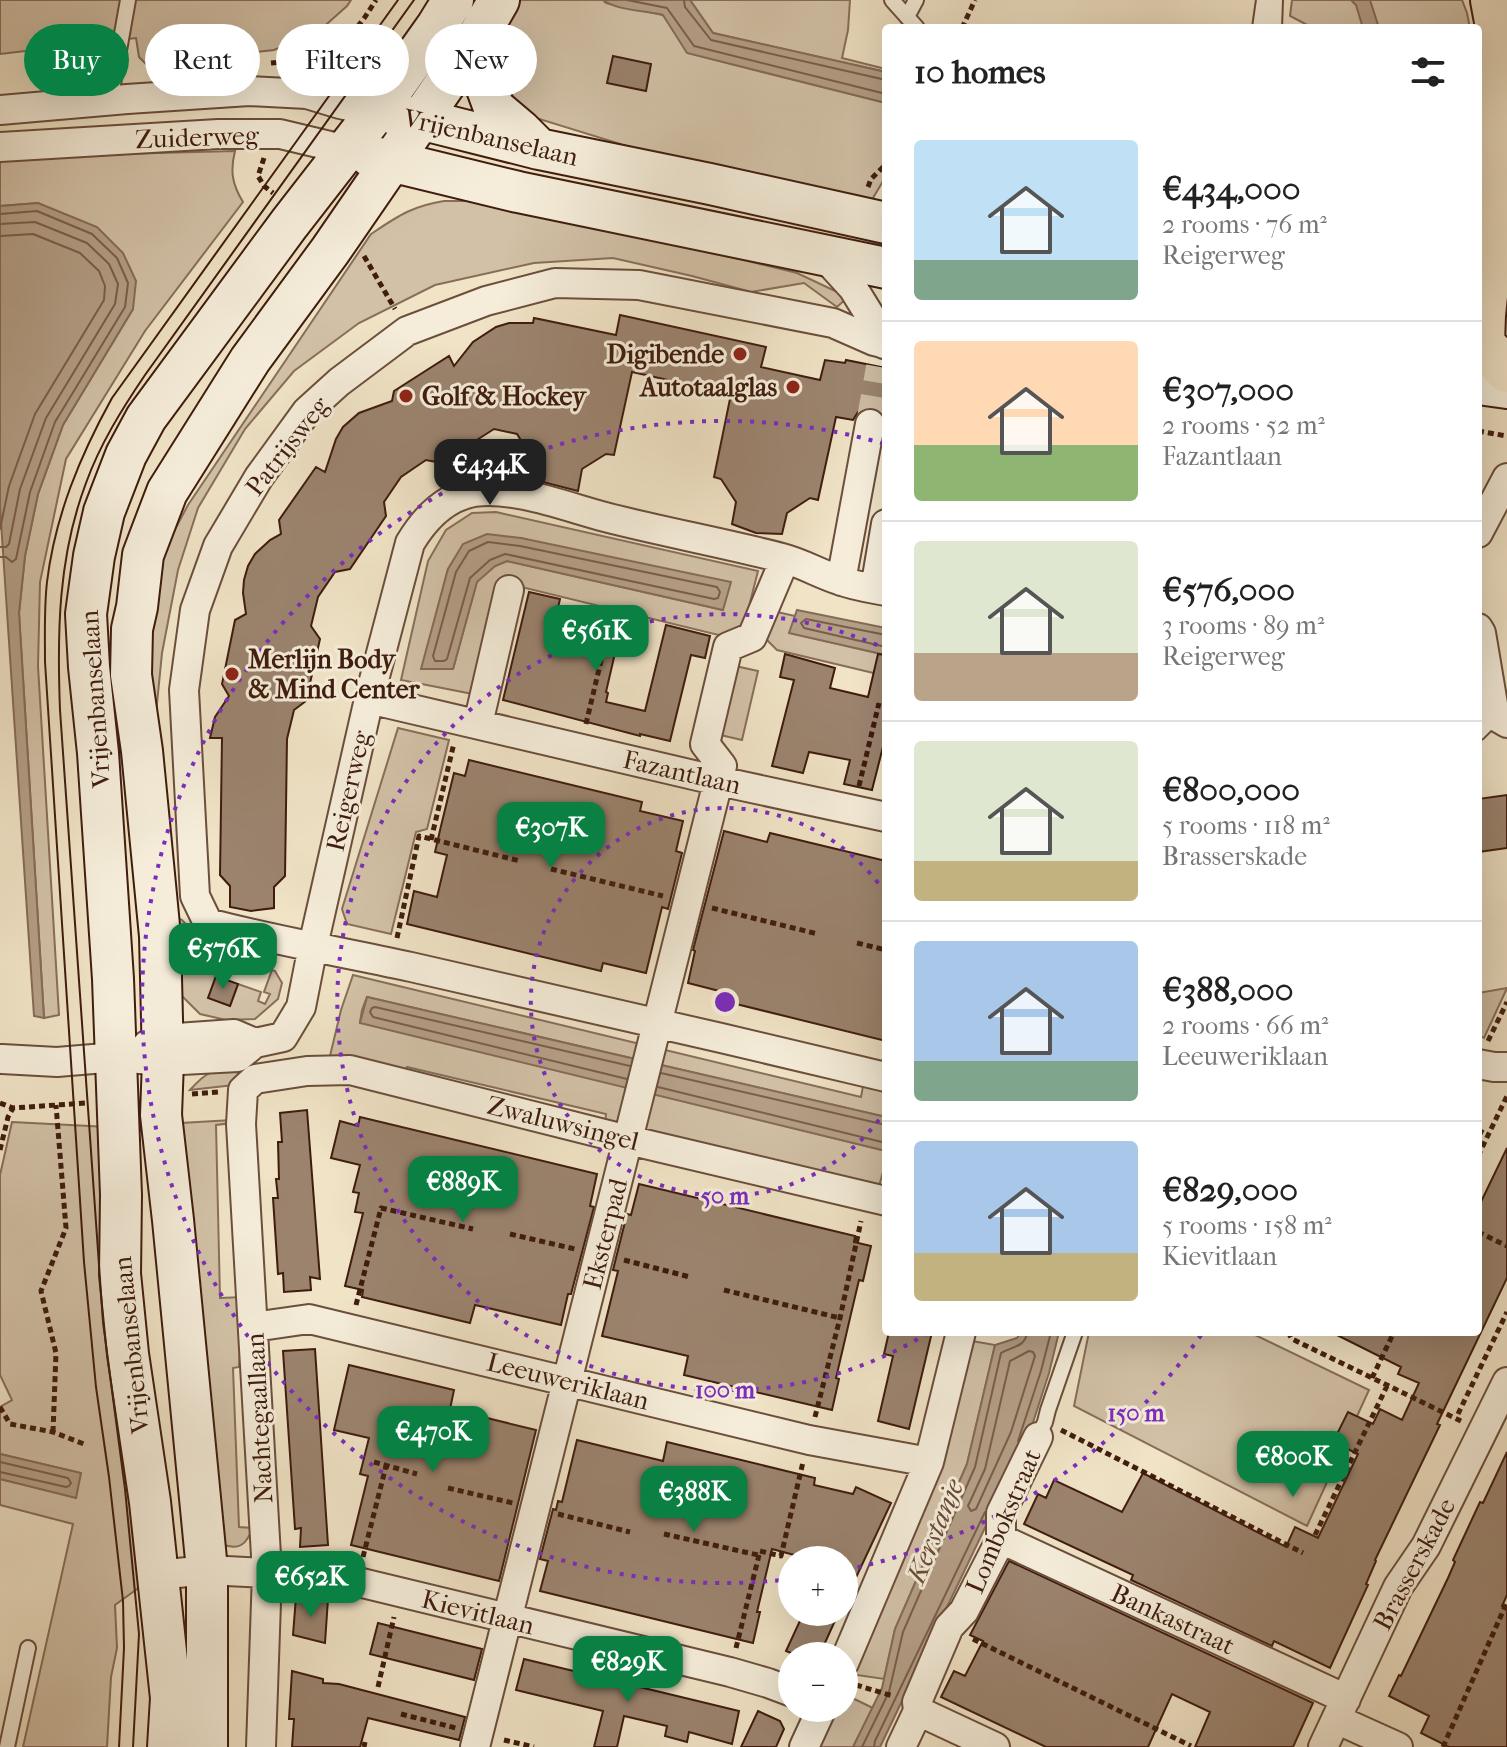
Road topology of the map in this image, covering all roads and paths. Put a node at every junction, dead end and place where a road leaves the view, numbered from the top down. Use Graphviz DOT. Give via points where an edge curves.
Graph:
graph roads {
  1 [pos="128,0"];
  2 [pos="376,0"];
  3 [pos="453,0"];
  4 [pos="892,0"];
  5 [pos="916,0"];
  6 [pos="975,0"];
  7 [pos="1264,0"];
  8 [pos="1275,0"];
  9 [pos="1493,0"];
  10 [pos="490,16"];
  11 [pos="912,23"];
  12 [pos="359,24"];
  13 [pos="964,24"];
  14 [pos="1261,24"];
  15 [pos="1274,24"];
  16 [pos="110,101"];
  17 [pos="0,110"];
  18 [pos="376,112"];
  19 [pos="420,119"];
  20 [pos="0,147"];
  21 [pos="539,149"];
  22 [pos="347,150"];
  23 [pos="392,161"];
  24 [pos="882,222"];
  25 [pos="1485,246"];
  26 [pos="822,254"];
  27 [pos="882,267"];
  28 [pos="882,343"];
  29 [pos="882,347"];
  30 [pos="1490,358"];
  31 [pos="1507,388"];
  32 [pos="870,424"];
  33 [pos="1482,432"];
  34 [pos="1507,436"];
  35 [pos="1507,478"];
  36 [pos="1482,525"];
  37 [pos="785,559"];
  38 [pos="882,568"];
  39 [pos="841,581"];
  40 [pos="509,590"];
  41 [pos="880,590"];
  42 [pos="609,627"];
  43 [pos="1482,641"];
  44 [pos="369,699"];
  45 [pos="879,703"];
  46 [pos="469,722"];
  47 [pos="1493,724"];
  48 [pos="581,748"];
  49 [pos="719,781"];
  50 [pos="853,810"];
  51 [pos="882,816"];
  52 [pos="431,840"];
  53 [pos="520,861"];
  54 [pos="397,940"];
  55 [pos="857,943"];
  56 [pos="313,946"];
  57 [pos="882,949"];
  58 [pos="1507,1002"];
  59 [pos="658,1023"];
  60 [pos="163,1050"];
  61 [pos="1482,1055"];
  62 [pos="0,1056"];
  63 [pos="117,1057"];
  64 [pos="1482,1058"];
  65 [pos="1507,1067"];
  66 [pos="882,1076"];
  67 [pos="243,1090"];
  68 [pos="1507,1096"];
  69 [pos="56,1105"];
  70 [pos="13,1108"];
  71 [pos="1482,1132"];
  72 [pos="1488,1135"];
  73 [pos="628,1140"];
  74 [pos="1482,1148"];
  75 [pos="0,1150"];
  76 [pos="882,1200"];
  77 [pos="473,1229"];
  78 [pos="1482,1234"];
  79 [pos="1507,1246"];
  80 [pos="724,1290"];
  81 [pos="1507,1312"];
  82 [pos="840,1318"];
  83 [pos="254,1327"];
  84 [pos="350,1329"];
  85 [pos="960,1336"];
  86 [pos="1074,1336"];
  87 [pos="1290,1336"];
  88 [pos="1392,1336"];
  89 [pos="1372,1378"];
  90 [pos="568,1381"];
  91 [pos="1507,1382"];
  92 [pos="1387,1386"];
  93 [pos="0,1407"];
  94 [pos="1456,1419"];
  95 [pos="1042,1429"];
  96 [pos="53,1432"];
  97 [pos="1483,1432"];
  98 [pos="84,1444"];
  99 [pos="374,1462"];
  100 [pos="929,1462"];
  101 [pos="386,1466"];
  102 [pos="417,1474"];
  103 [pos="664,1534"];
  104 [pos="1315,1535"];
  105 [pos="1001,1539"];
  106 [pos="1303,1553"];
  107 [pos="758,1555"];
  108 [pos="207,1570"];
  109 [pos="267,1573"];
  110 [pos="158,1575"];
  111 [pos="358,1582"];
  112 [pos="393,1591"];
  113 [pos="1507,1602"];
  114 [pos="507,1619"];
  115 [pos="949,1627"];
  116 [pos="853,1642"];
  117 [pos="28,1648"];
  118 [pos="378,1687"];
  119 [pos="778,1687"];
  120 [pos="868,1688"];
  121 [pos="907,1704"];
  122 [pos="1341,1709"];
  123 [pos="816,1722"];
  124 [pos="1191,1746"];
  125 [pos="7,1747"];
  126 [pos="168,1747"];
  127 [pos="207,1747"];
  128 [pos="261,1747"];
  129 [pos="475,1747"];
  130 [pos="804,1747"];
  131 [pos="901,1747"];
  132 [pos="995,1747"];
  133 [pos="1323,1747"];
  134 [pos="1398,1747"];
  135 [pos="1443,1747"];
  1 -- 16 [label="lane"];
  2 -- 12 [label="path"];
  3 -- 18 [label="main road"];
  4 -- 11 [label="lane"];
  5 -- 11 [label="lane"];
  6 -- 13 [label="path"];
  7 -- 14 [label="lane"];
  8 -- 15 [label="lane"];
  9 -- 25 [label="highway" via="1504,44 1507,104"];
  10 -- 19 [label="main road"];
  10 -- 21 [label="main road" via="482,75 494,108"];
  16 -- 17 [label="street, Zuiderweg"];
  16 -- 18 [label="street, Zuiderweg" via="286,92"];
  18 -- 19 [label="main road, Vrijenbanselaan"];
  18 -- 22 [label="main road, Vrijenbanselaan"];
  19 -- 21 [label="main road, Vrijenbanselaan"];
  19 -- 23 [label="main road"];
  20 -- 22 [label="street, Zuiderweg" via="280,134"];
  21 -- 24 [label="main road, Vrijenbanselaan"];
  22 -- 23 [label="main road, Zuiderweg"];
  22 -- 63 [label="main road, Vrijenbanselaan" via="146,418 104,512 86,614"];
  23 -- 26 [label="main road, Vrijenbanselaan"];
  23 -- 60 [label="main road, Vrijenbanselaan" via="250,360 167,492 143,555 131,675 160,936"];
  25 -- 30 [label="highway" via="1483,315"];
  26 -- 27 [label="main road, Vrijenbanselaan"];
  26 -- 28 [label="street" via="853,288"];
  29 -- 56 [label="street, Patrijsweg" via="833,323 639,285 555,283 486,301 407,331 307,411 218,546 195,610 184,690 195,896 208,923"];
  30 -- 31 [label="main road"];
  32 -- 39 [label="street"];
  33 -- 34 [label="path"];
  35 -- 36 [label="street"];
  37 -- 39 [label="street, Reigerweg"];
  37 -- 44 [label="street, Reigerweg" via="499,490 458,497 433,513 410,543"];
  37 -- 49 [label="street" via="752,637 728,647 705,744 722,766"];
  38 -- 41 [label="street"];
  39 -- 41 [label="street, Reigerweg"];
  40 -- 46 [label="street"];
  42 -- 48 [label="path"];
  43 -- 47 [label="street"];
  44 -- 46 [label="street, Fazantlaan"];
  44 -- 56 [label="street, Reigerweg"];
  45 -- 50 [label="path"];
  46 -- 48 [label="street, Fazantlaan"];
  46 -- 52 [label="path"];
  48 -- 49 [label="street, Fazantlaan"];
  49 -- 50 [label="street, Fazantlaan"];
  49 -- 59 [label="street, Eksterpad"];
  50 -- 51 [label="street, Fazantlaan"];
  52 -- 53 [label="path"];
  52 -- 54 [label="path" via="419,836"];
  55 -- 57 [label="path"];
  56 -- 59 [label="street"];
  56 -- 60 [label="street, Reigerweg" via="301,1007 283,1037 255,1043 238,1057"];
  58 -- 61 [label="path"];
  59 -- 66 [label="street"];
  59 -- 73 [label="street, Eksterpad"];
  60 -- 63 [label="street, Reigerweg"];
  60 -- 108 [label="main road, Vrijenbanselaan" via="161,1115"];
  62 -- 63 [label="street" via="57,1062"];
  63 -- 110 [label="main road, Vrijenbanselaan" via="120,1274"];
  64 -- 65 [label="street" via="1494,1067"];
  67 -- 73 [label="street, Zwaluwsingel" via="255,1079 350,1070"];
  67 -- 83 [label="street, Nachtegaallaan"];
  68 -- 72 [label="path"];
  69 -- 96 [label="path" via="66,1228 41,1291 56,1353"];
  70 -- 75 [label="path"];
  71 -- 72 [label="path"];
  72 -- 74 [label="path"];
  73 -- 76 [label="street, Zwaluwsingel"];
  73 -- 90 [label="street, Eksterpad"];
  77 -- 84 [label="path" via="381,1208"];
  78 -- 79 [label="path"];
  80 -- 82 [label="path"];
  81 -- 94 [label="path"];
  83 -- 84 [label="street, Leeuweriklaan" via="309,1319"];
  83 -- 109 [label="street, Nachtegaallaan"];
  84 -- 90 [label="street, Leeuweriklaan"];
  85 -- 100 [label="street"];
  86 -- 95 [label="lane, Lombokstraat"];
  87 -- 89 [label="path"];
  88 -- 89 [label="path"];
  89 -- 92 [label="path"];
  90 -- 100 [label="street, Leeuweriklaan" via="809,1440"];
  90 -- 114 [label="street, Eksterpad"];
  91 -- 97 [label="street, Brasserskade"];
  92 -- 94 [label="path"];
  92 -- 104 [label="path"];
  93 -- 96 [label="path" via="10,1424"];
  94 -- 97 [label="path"];
  95 -- 105 [label="street, Lombokstraat" via="1001,1513"];
  95 -- 106 [label="path"];
  96 -- 98 [label="path"];
  97 -- 122 [label="street, Brasserskade" via="1426,1546 1398,1587"];
  99 -- 101 [label="path"];
  100 -- 116 [label="street"];
  101 -- 102 [label="path"];
  101 -- 111 [label="path"];
  103 -- 107 [label="path"];
  105 -- 115 [label="street, Lombokstraat" via="964,1611"];
  105 -- 122 [label="street, Bankastraat"];
  108 -- 109 [label="street, Kievitlaan"];
  108 -- 110 [label="street, Kievitlaan"];
  108 -- 127 [label="main road, Vrijenbanselaan"];
  109 -- 111 [label="street, Kievitlaan"];
  109 -- 128 [label="street, Nachtegaallaan"];
  110 -- 126 [label="main road, Vrijenbanselaan" via="171,1698"];
  111 -- 112 [label="street, Kievitlaan"];
  112 -- 114 [label="street, Kievitlaan"];
  112 -- 118 [label="path" via="389,1610 394,1617"];
  113 -- 135 [label="path"];
  114 -- 119 [label="street, Kievitlaan"];
  114 -- 129 [label="street, Eksterpad"];
  115 -- 121 [label="street, Lombokstraat" via="917,1702"];
  115 -- 124 [label="path"];
  117 -- 125 [label="lane"];
  120 -- 121 [label="path"];
  121 -- 131 [label="street, Lombokstraat"];
  121 -- 132 [label="street"];
  122 -- 133 [label="street, Brasserskade"];
  122 -- 134 [label="street, Bankastraat"];
  123 -- 130 [label="street"];
}
